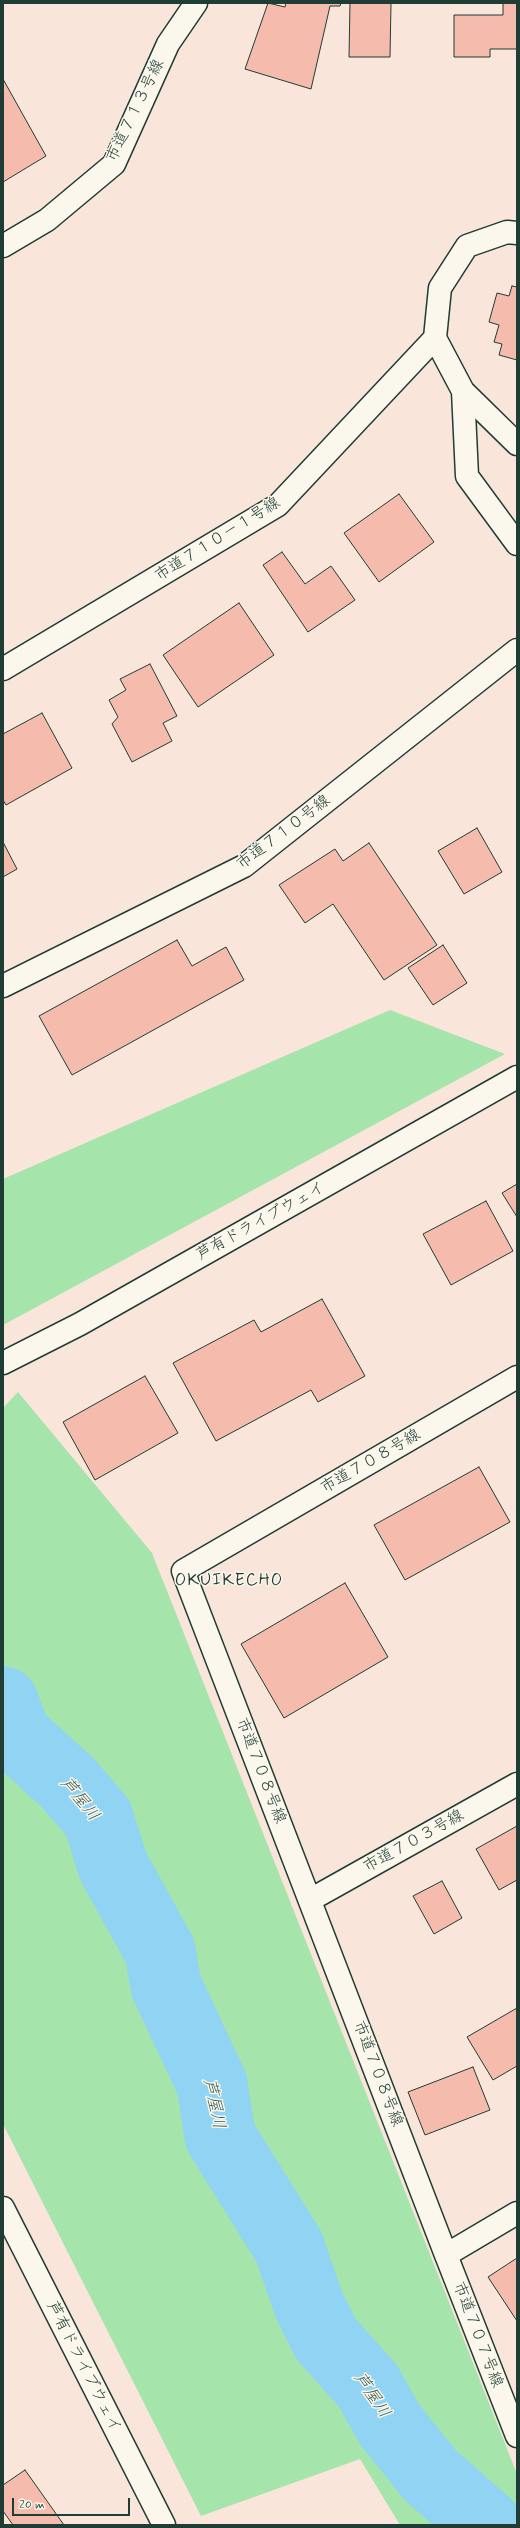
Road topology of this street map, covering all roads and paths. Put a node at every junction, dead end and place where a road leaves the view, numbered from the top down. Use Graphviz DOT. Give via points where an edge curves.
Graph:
graph roads {
  1 [pos="196,3"];
  2 [pos="517,233"];
  3 [pos="3,246"];
  4 [pos="435,338"];
  5 [pos="464,391"];
  6 [pos="517,444"];
  7 [pos="517,544"];
  8 [pos="517,650"];
  9 [pos="3,669"];
  10 [pos="3,986"];
  11 [pos="517,1078"];
  12 [pos="3,1363"];
  13 [pos="517,1378"];
  14 [pos="517,1784"];
  15 [pos="310,1900"];
  16 [pos="3,2208"];
  17 [pos="517,2213"];
  18 [pos="446,2255"];
  19 [pos="517,2436"];
  20 [pos="164,2525"];
  1 -- 3 [label="street, 市道７１３号線" via="168,44 114,164 47,220"];
  2 -- 4 [label="street" via="507,232 467,246 440,288"];
  4 -- 5 [label="street"];
  4 -- 9 [label="street, 市道７１０－１号線" via="278,505"];
  5 -- 6 [label="street"];
  5 -- 7 [label="street" via="467,476"];
  8 -- 10 [label="street, 市道７１０号線" via="244,866"];
  11 -- 12 [label="street, 芦有ドライブウェイ" via="80,1324"];
  13 -- 15 [label="street, 市道７０８号線" via="183,1571"];
  14 -- 15 [label="street, 市道７０３号線"];
  15 -- 18 [label="street, 市道７０８号線"];
  16 -- 20 [label="street, 芦有ドライブウェイ"];
  17 -- 18 [label="street"];
  18 -- 19 [label="street, 市道７０７号線"];
}
